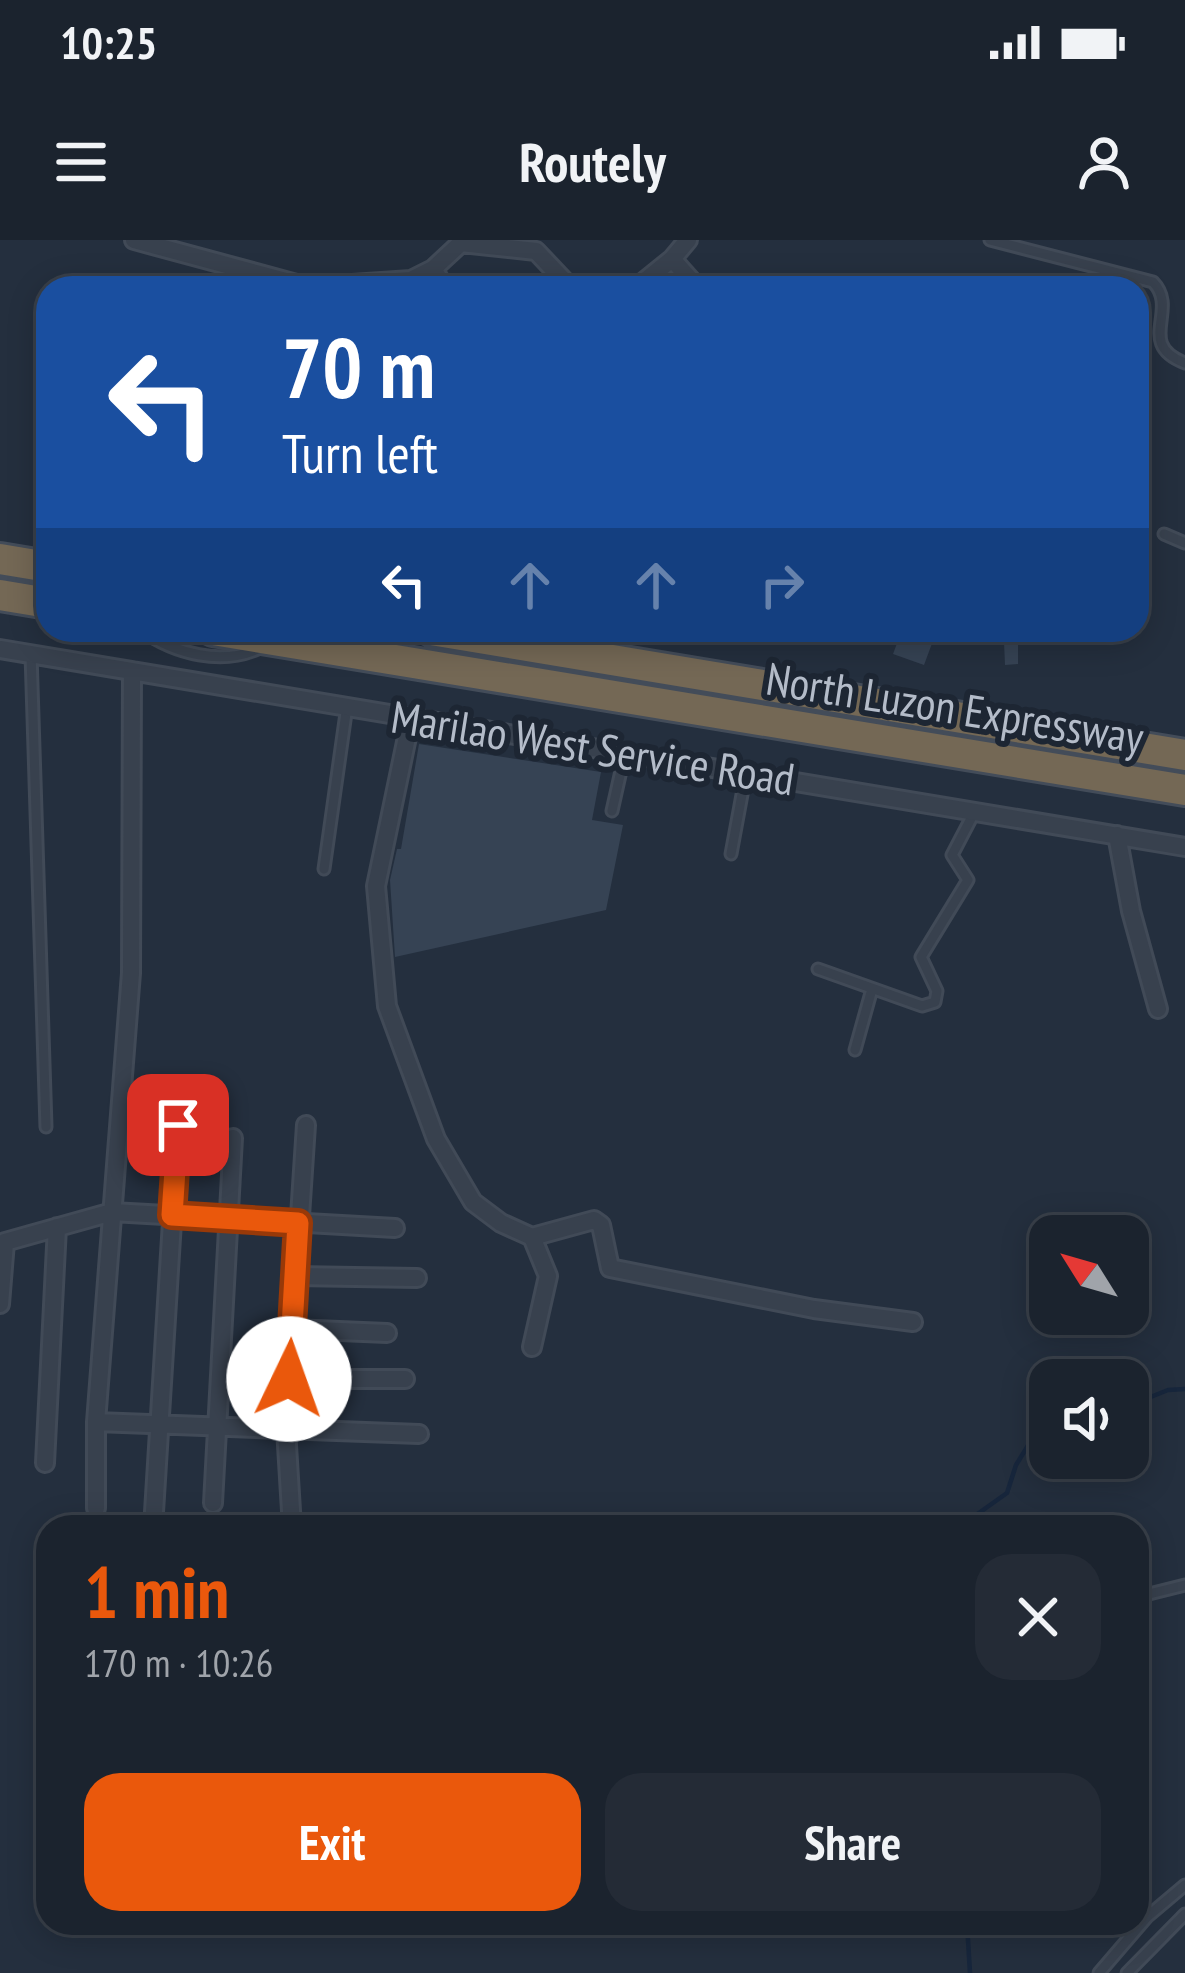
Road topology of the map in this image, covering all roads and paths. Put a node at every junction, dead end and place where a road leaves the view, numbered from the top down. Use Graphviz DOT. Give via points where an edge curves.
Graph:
graph roads {
  1 [pos="134,240"];
  2 [pos="688,240"];
  3 [pos="990,240"];
  4 [pos="461,242"];
  5 [pos="543,246"];
  6 [pos="672,260"];
  7 [pos="434,269"];
  8 [pos="239,276"];
  9 [pos="419,276"];
  10 [pos="438,276"];
  11 [pos="563,276"];
  12 [pos="651,276"];
  13 [pos="687,276"];
  14 [pos="1130,276"];
  15 [pos="1149,281"];
  16 [pos="1185,363"];
  17 [pos="1164,534"];
  18 [pos="1185,543"];
  19 [pos="0,559"];
  20 [pos="36,565"];
  21 [pos="0,595"];
  22 [pos="36,601"];
  23 [pos="159,642"];
  24 [pos="271,642"];
  25 [pos="287,642"];
  26 [pos="502,642"];
  27 [pos="0,649"];
  28 [pos="31,654"];
  29 [pos="132,671"];
  30 [pos="346,706"];
  31 [pos="411,718"];
  32 [pos="625,753"];
  33 [pos="1185,755"];
  34 [pos="746,773"];
  35 [pos="1185,790"];
  36 [pos="612,811"];
  37 [pos="975,811"];
  38 [pos="1117,835"];
  39 [pos="1185,847"];
  40 [pos="731,854"];
  41 [pos="324,869"];
  42 [pos="818,969"];
  43 [pos="872,988"];
  44 [pos="1158,1009"];
  45 [pos="855,1050"];
  46 [pos="178,1125"];
  47 [pos="305,1125"];
  48 [pos="46,1127"];
  49 [pos="233,1138"];
  50 [pos="112,1212"];
  51 [pos="172,1215"];
  52 [pos="229,1217"];
  53 [pos="298,1223"];
  54 [pos="58,1227"];
  55 [pos="395,1228"];
  56 [pos="532,1237"];
  57 [pos="295,1276"];
  58 [pos="417,1278"];
  59 [pos="0,1304"];
  60 [pos="913,1322"];
  61 [pos="292,1329"];
  62 [pos="387,1333"];
  63 [pos="532,1348"];
  64 [pos="289,1379"];
  65 [pos="405,1379"];
  66 [pos="96,1422"];
  67 [pos="160,1424"];
  68 [pos="216,1426"];
  69 [pos="286,1429"];
  70 [pos="419,1434"];
  71 [pos="45,1463"];
  72 [pos="213,1503"];
  73 [pos="96,1508"];
  74 [pos="154,1513"];
  75 [pos="291,1515"];
  76 [pos="1185,1585"];
  77 [pos="1149,1594"];
  78 [pos="1185,1885"];
  79 [pos="1185,1914"];
  80 [pos="1149,1915"];
  81 [pos="1132,1935"];
  82 [pos="1099,1973"];
  83 [pos="1127,1973"];
  1 -- 8 [label="street"];
  2 -- 6 [label="street"];
  3 -- 14 [label="lane"];
  4 -- 5 [label="street"];
  4 -- 7 [label="street"];
  5 -- 11 [label="street"];
  6 -- 12 [label="street"];
  6 -- 13 [label="street"];
  7 -- 9 [label="street"];
  7 -- 10 [label="street"];
  15 -- 16 [label="lane" via="1162,298 1163,351"];
  17 -- 18 [label="lane"];
  19 -- 20 [label="highway"];
  21 -- 22 [label="highway"];
  23 -- 24 [label="lane" via="221,658"];
  25 -- 35 [label="highway, North Luzon Expressway"];
  26 -- 33 [label="highway, North Luzon Expressway"];
  27 -- 28 [label="street, Marilao West Service Road"];
  28 -- 29 [label="street, Marilao West Service Road"];
  28 -- 48 [label="lane"];
  29 -- 30 [label="street, Marilao West Service Road"];
  29 -- 50 [label="street" via="131,973"];
  30 -- 31 [label="street, Marilao West Service Road"];
  30 -- 41 [label="lane"];
  31 -- 32 [label="street, Marilao West Service Road"];
  31 -- 56 [label="street" via="376,886 387,1006 436,1139 473,1202"];
  32 -- 34 [label="street, Marilao West Service Road"];
  32 -- 36 [label="lane"];
  34 -- 37 [label="street, Marilao West Service Road"];
  34 -- 40 [label="lane"];
  37 -- 38 [label="street, Marilao West Service Road"];
  37 -- 43 [label="lane" via="952,855 968,880 921,956 935,1002 922,1006"];
  38 -- 39 [label="street, Marilao West Service Road"];
  38 -- 44 [label="street"];
  42 -- 43 [label="lane"];
  43 -- 45 [label="lane"];
  46 -- 51 [label="street"];
  47 -- 53 [label="street"];
  49 -- 52 [label="street"];
  50 -- 51 [label="street"];
  50 -- 54 [label="street"];
  50 -- 66 [label="street"];
  51 -- 52 [label="street"];
  51 -- 67 [label="street"];
  52 -- 53 [label="street"];
  52 -- 68 [label="street"];
  53 -- 55 [label="street"];
  53 -- 57 [label="street"];
  54 -- 59 [label="street" via="4,1242"];
  54 -- 71 [label="street"];
  56 -- 60 [label="street" via="594,1220 602,1225 610,1268"];
  56 -- 63 [label="street" via="548,1276"];
  57 -- 58 [label="street"];
  57 -- 61 [label="street"];
  61 -- 62 [label="street"];
  61 -- 64 [label="street"];
  64 -- 65 [label="street"];
  64 -- 69 [label="street"];
  66 -- 67 [label="street"];
  66 -- 73 [label="street"];
  67 -- 68 [label="street"];
  67 -- 74 [label="street"];
  68 -- 69 [label="street"];
  68 -- 72 [label="street"];
  69 -- 70 [label="street"];
  69 -- 75 [label="street"];
  76 -- 77 [label="lane"];
  78 -- 80 [label="lane"];
  79 -- 83 [label="lane"];
  81 -- 82 [label="lane"];
}
